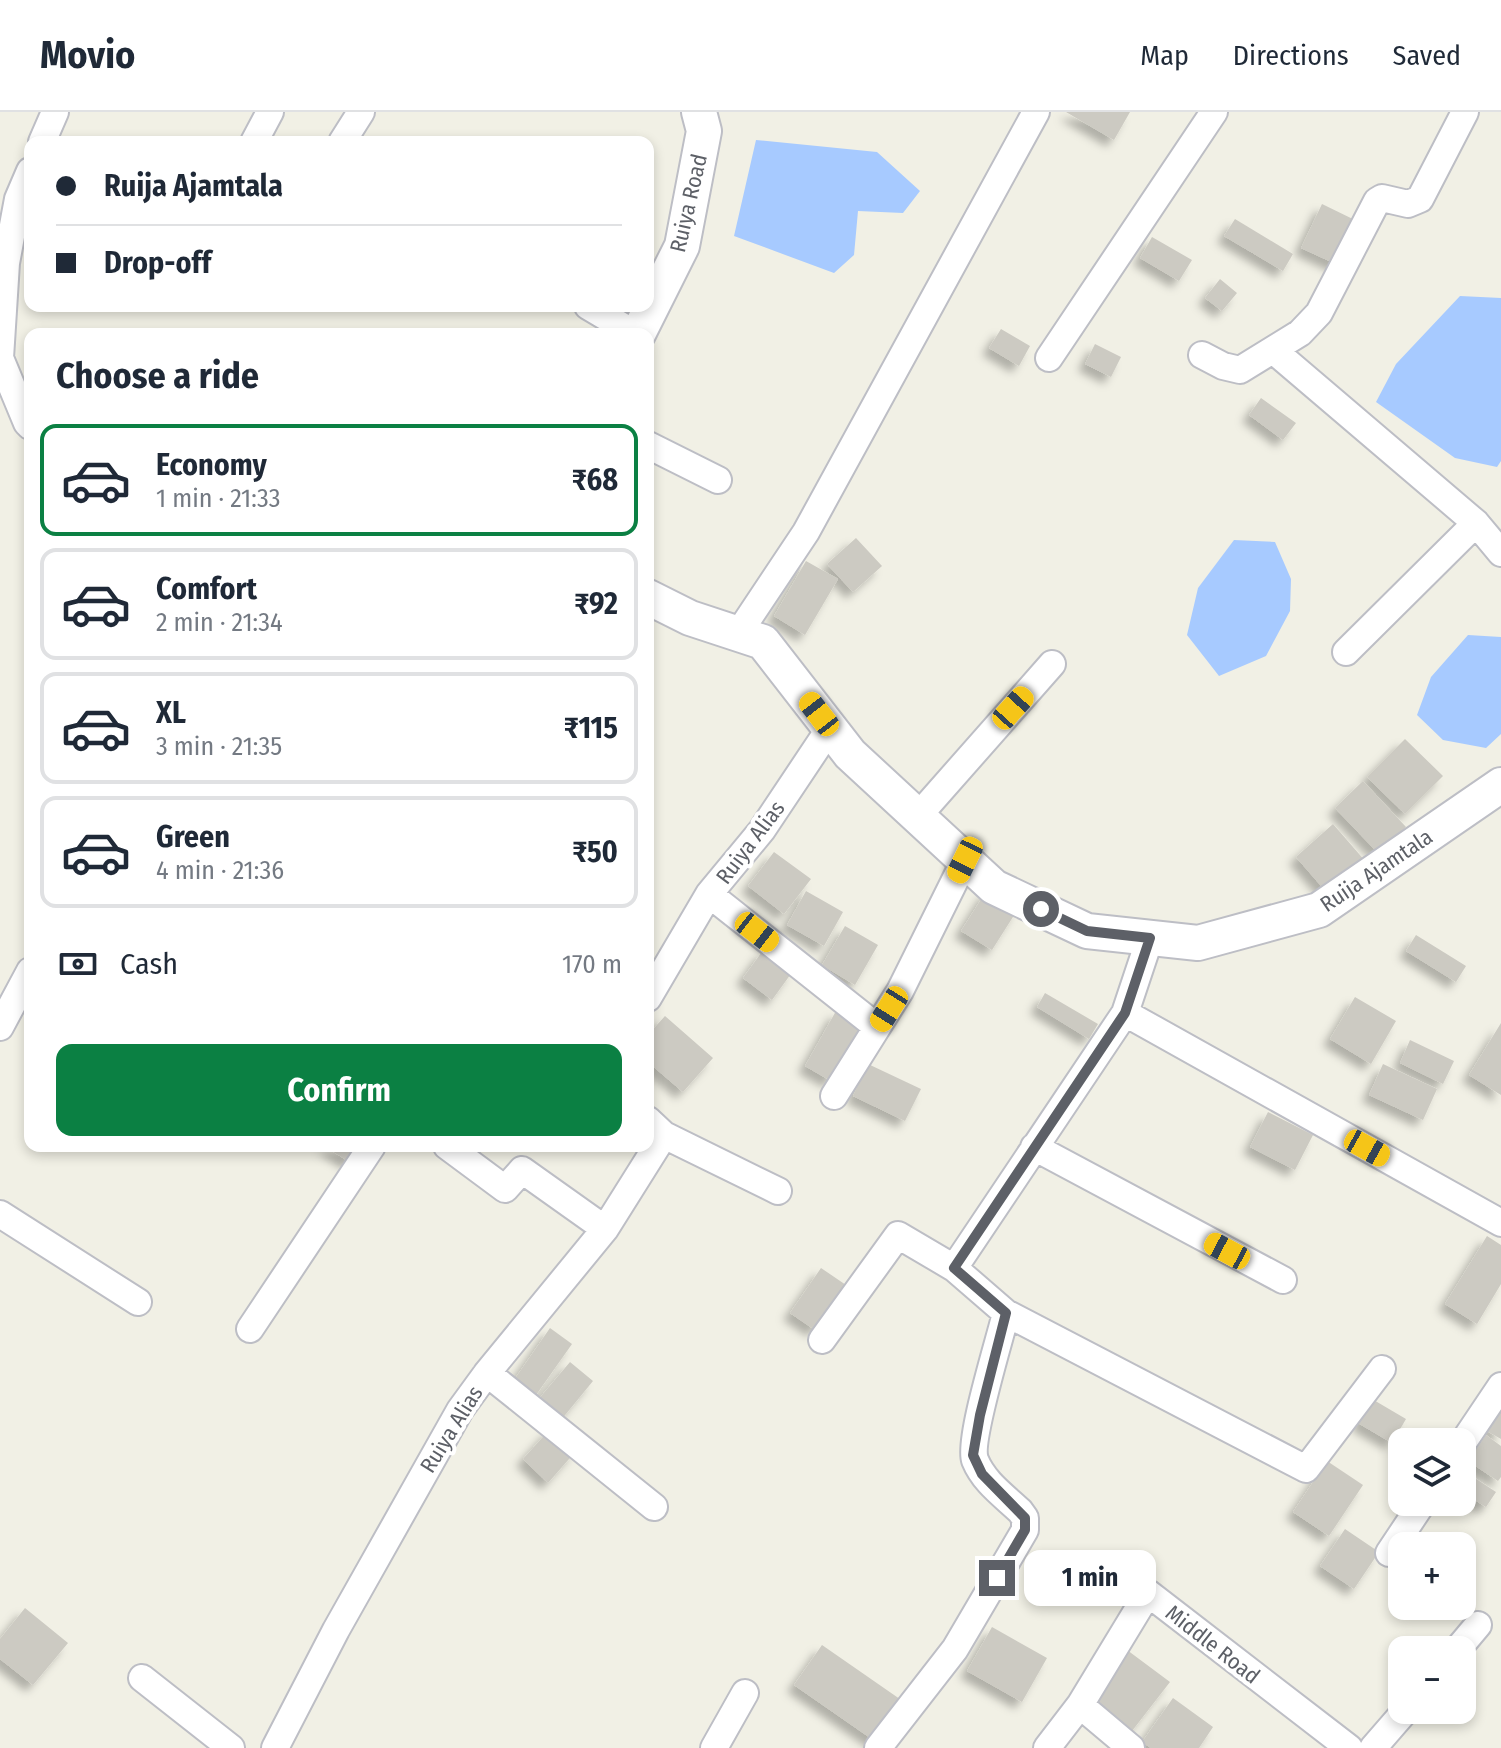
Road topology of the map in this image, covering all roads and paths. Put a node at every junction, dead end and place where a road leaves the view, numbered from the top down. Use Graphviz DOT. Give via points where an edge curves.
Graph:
graph roads {
  1 [pos="55,112"];
  2 [pos="270,112"];
  3 [pos="361,112"];
  4 [pos="699,112"];
  5 [pos="1036,112"];
  6 [pos="1214,112"];
  7 [pos="1465,112"];
  8 [pos="45,136"];
  9 [pos="257,136"];
  10 [pos="346,136"];
  11 [pos="24,185"];
  12 [pos="654,300"];
  13 [pos="598,312"];
  14 [pos="626,328"];
  15 [pos="1273,350"];
  16 [pos="1202,355"];
  17 [pos="0,358"];
  18 [pos="1049,358"];
  19 [pos="24,412"];
  20 [pos="654,448"];
  21 [pos="718,480"];
  22 [pos="1476,523"];
  23 [pos="1501,553"];
  24 [pos="654,600"];
  25 [pos="738,634"];
  26 [pos="1346,652"];
  27 [pos="1052,664"];
  28 [pos="830,728"];
  29 [pos="1501,785"];
  30 [pos="918,816"];
  31 [pos="965,860"];
  32 [pos="709,894"];
  33 [pos="1150,938"];
  34 [pos="24,982"];
  35 [pos="654,988"];
  36 [pos="1125,1013"];
  37 [pos="0,1027"];
  38 [pos="877,1027"];
  39 [pos="834,1096"];
  40 [pos="656,1128"];
  41 [pos="1034,1147"];
  42 [pos="368,1152"];
  43 [pos="455,1152"];
  44 [pos="644,1152"];
  45 [pos="778,1191"];
  46 [pos="0,1214"];
  47 [pos="1501,1223"];
  48 [pos="605,1229"];
  49 [pos="954,1268"];
  50 [pos="1283,1280"];
  51 [pos="138,1302"];
  52 [pos="1006,1313"];
  53 [pos="250,1329"];
  54 [pos="822,1340"];
  55 [pos="1382,1369"];
  56 [pos="487,1373"];
  57 [pos="1501,1386"];
  58 [pos="1473,1428"];
  59 [pos="654,1507"];
  60 [pos="1478,1625"];
  61 [pos="1469,1636"];
  62 [pos="142,1678"];
  63 [pos="745,1693"];
  64 [pos="1080,1705"];
  65 [pos="1394,1724"];
  66 [pos="231,1748"];
  67 [pos="275,1748"];
  68 [pos="714,1748"];
  69 [pos="878,1748"];
  70 [pos="1047,1748"];
  71 [pos="1131,1748"];
  72 [pos="1349,1748"];
  73 [pos="1373,1748"];
  1 -- 8 [label="street"];
  2 -- 9 [label="street"];
  3 -- 10 [label="street"];
  4 -- 12 [label="street, Ruiya Road" via="704,131 682,246"];
  5 -- 25 [label="street" via="806,532"];
  6 -- 18 [label="street"];
  7 -- 15 [label="street" via="1420,199 1408,204 1377,201 1319,313"];
  11 -- 17 [label="street" via="6,263"];
  13 -- 14 [label="street"];
  15 -- 16 [label="street" via="1240,370"];
  15 -- 22 [label="street"];
  17 -- 19 [label="street"];
  20 -- 21 [label="street"];
  22 -- 23 [label="street"];
  22 -- 26 [label="street"];
  24 -- 25 [label="street, Ruija Ajamtala"];
  25 -- 28 [label="street, Ruija Ajamtala" via="763,642"];
  27 -- 30 [label="street"];
  28 -- 30 [label="street, Ruija Ajamtala" via="850,754"];
  28 -- 32 [label="street, Ruiya Alias" via="762,830"];
  29 -- 33 [label="street, Ruija Ajamtala" via="1319,910 1198,943"];
  30 -- 31 [label="street, Ruija Ajamtala"];
  31 -- 33 [label="street, Ruija Ajamtala" via="994,887 1087,931"];
  31 -- 38 [label="street"];
  32 -- 35 [label="street, Ruiya Alias"];
  32 -- 38 [label="street"];
  33 -- 36 [label="street"];
  34 -- 37 [label="street"];
  36 -- 41 [label="street"];
  36 -- 47 [label="street"];
  38 -- 39 [label="street"];
  40 -- 45 [label="street, Ruiya Alias"];
  41 -- 49 [label="street"];
  41 -- 50 [label="street"];
  42 -- 53 [label="street"];
  43 -- 48 [label="street" via="505,1189 522,1170"];
  44 -- 48 [label="street, Ruiya Alias"];
  46 -- 51 [label="street"];
  48 -- 56 [label="street, Ruiya Alias"];
  49 -- 52 [label="street"];
  49 -- 54 [label="street" via="898,1235"];
  52 -- 55 [label="street" via="1306,1469"];
  52 -- 69 [label="street" via="973,1455 982,1474 1025,1518 1025,1530 955,1649"];
  56 -- 59 [label="street"];
  56 -- 67 [label="street, Ruiya Alias" via="401,1511"];
  57 -- 58 [label="street"];
  60 -- 61 [label="street"];
  62 -- 66 [label="street"];
  63 -- 68 [label="street"];
  64 -- 70 [label="street, Middle Road"];
  64 -- 71 [label="street"];
  64 -- 72 [label="street, Middle Road" via="1148,1593"];
  65 -- 73 [label="street"];
}
